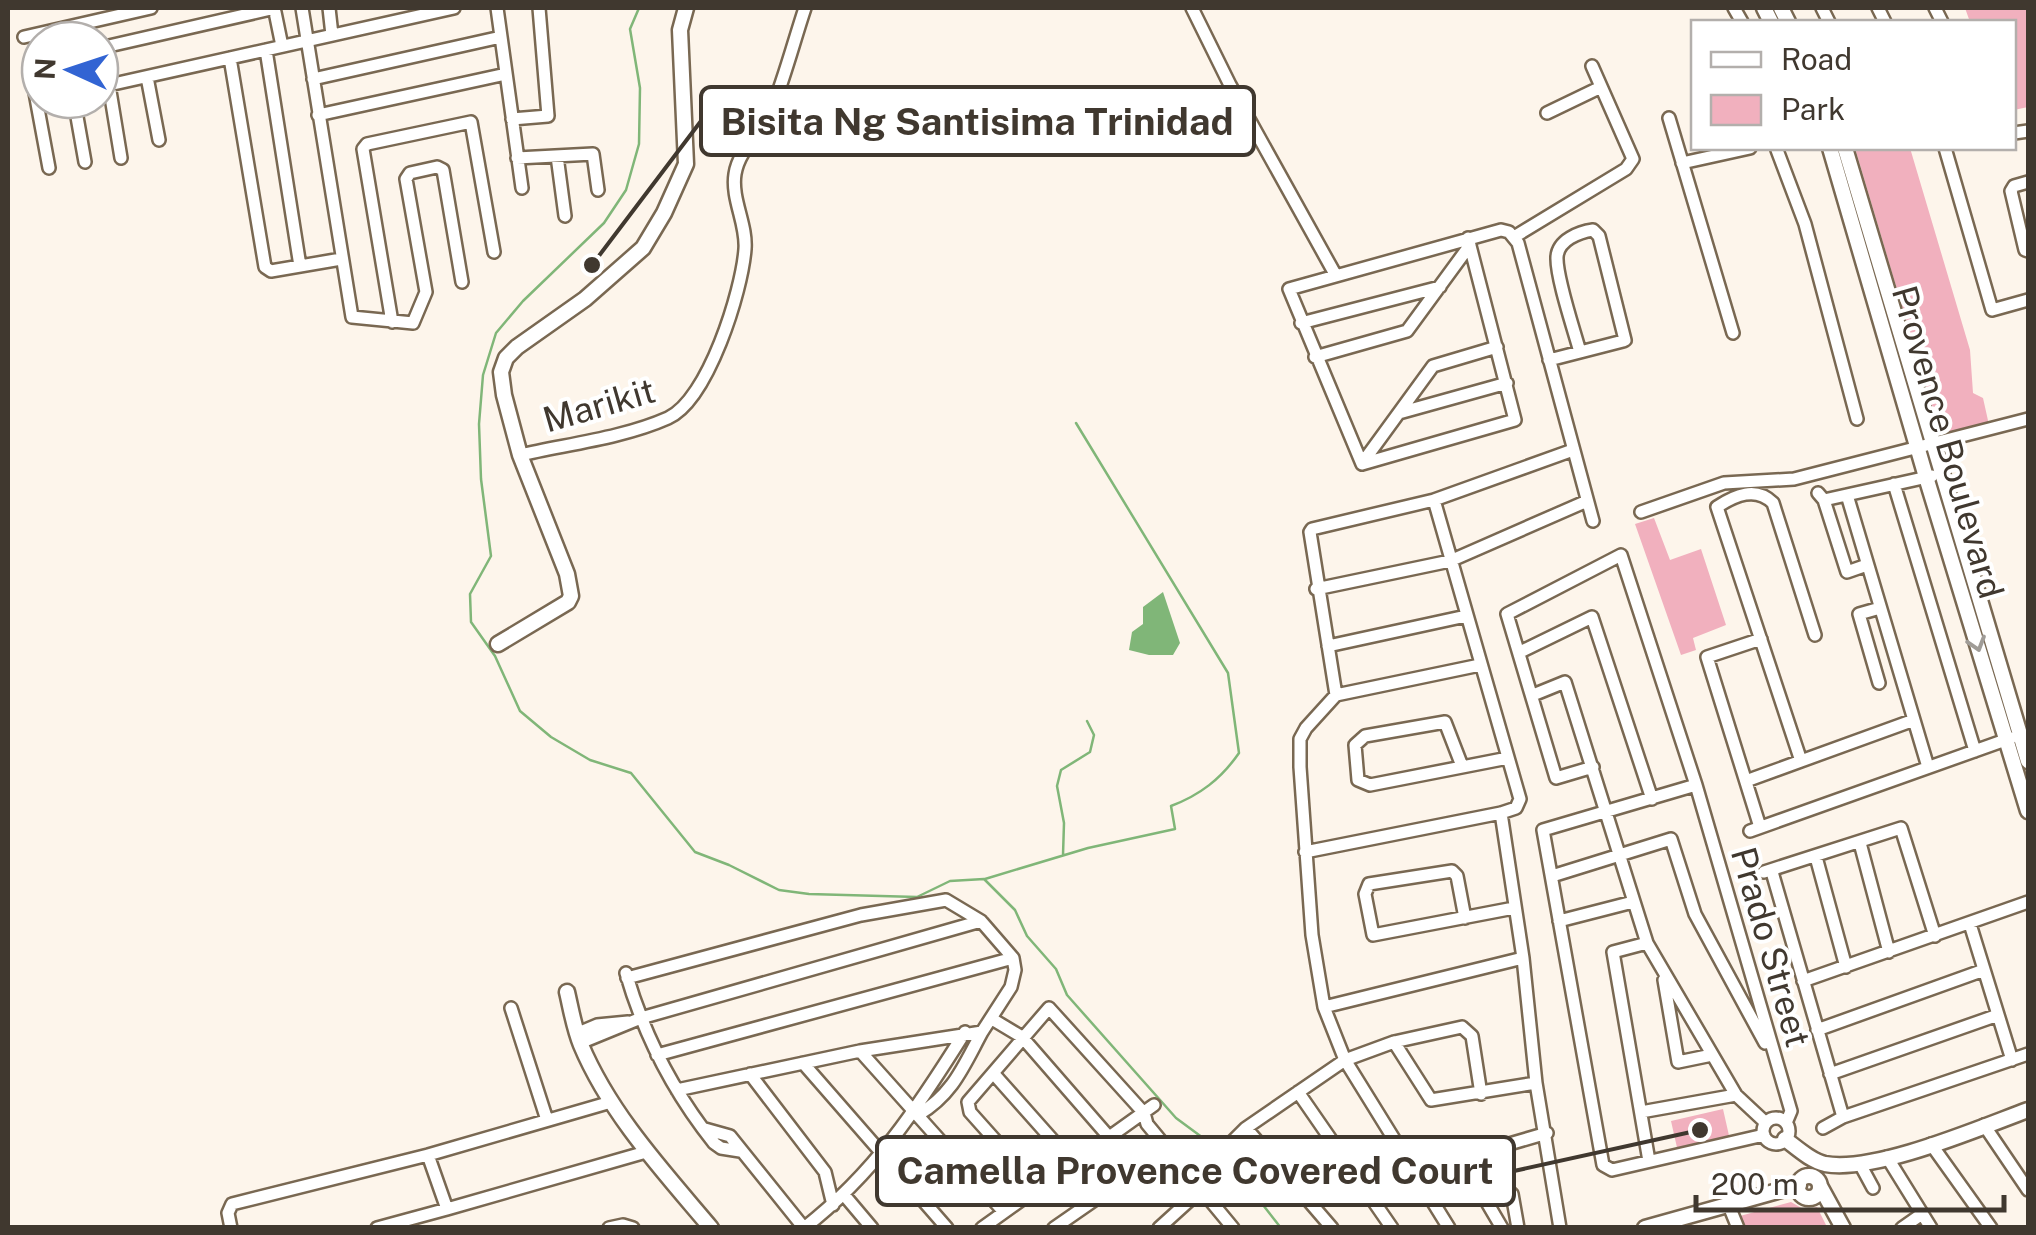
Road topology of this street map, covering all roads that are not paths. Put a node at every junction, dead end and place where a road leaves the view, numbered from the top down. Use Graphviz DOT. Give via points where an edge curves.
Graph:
graph roads {
  1 [pos="150,8"];
  2 [pos="302,8"];
  3 [pos="329,8"];
  4 [pos="454,8"];
  5 [pos="498,8"];
  6 [pos="539,8"];
  7 [pos="686,8"];
  8 [pos="805,8"];
  9 [pos="1192,8"];
  10 [pos="98,20"];
  11 [pos="332,35"];
  12 [pos="501,36"];
  13 [pos="306,41"];
  14 [pos="120,44"];
  15 [pos="282,46"];
  16 [pos="266,50"];
  17 [pos="230,58"];
  18 [pos="1592,66"];
  19 [pos="506,74"];
  20 [pos="147,77"];
  21 [pos="312,79"];
  22 [pos="120,83"];
  23 [pos="1601,87"];
  24 [pos="1547,113"];
  25 [pos="318,116"];
  26 [pos="512,118"];
  27 [pos="1669,118"];
  28 [pos="42,120"];
  29 [pos="78,120"];
  30 [pos="112,120"];
  31 [pos="159,140"];
  32 [pos="1741,150"];
  33 [pos="1775,150"];
  34 [pos="1831,150"];
  35 [pos="1846,150"];
  36 [pos="1945,150"];
  37 [pos="557,156"];
  38 [pos="121,158"];
  39 [pos="517,158"];
  40 [pos="85,162"];
  41 [pos="1682,163"];
  42 [pos="48,168"];
  43 [pos="2028,182"];
  44 [pos="522,188"];
  45 [pos="598,190"];
  46 [pos="565,216"];
  47 [pos="1514,237"];
  48 [pos="1469,241"];
  49 [pos="2028,251"];
  50 [pos="494,252"];
  51 [pos="341,259"];
  52 [pos="300,266"];
  53 [pos="1335,274"];
  54 [pos="462,282"];
  55 [pos="1440,287"];
  56 [pos="2028,300"];
  57 [pos="392,322"];
  58 [pos="1301,323"];
  59 [pos="1733,333"];
  60 [pos="1497,348"];
  61 [pos="1580,352"];
  62 [pos="1315,357"];
  63 [pos="1549,360"];
  64 [pos="1507,383"];
  65 [pos="1399,414"];
  66 [pos="2028,418"];
  67 [pos="1857,419"];
  68 [pos="1925,446"];
  69 [pos="1573,450"];
  70 [pos="520,456"];
  71 [pos="1362,464"];
  72 [pos="1933,475"];
  73 [pos="1894,484"];
  74 [pos="1847,495"];
  75 [pos="1434,500"];
  76 [pos="1587,501"];
  77 [pos="1641,512"];
  78 [pos="1593,521"];
  79 [pos="1450,560"];
  80 [pos="1868,565"];
  81 [pos="1315,589"];
  82 [pos="1880,608"];
  83 [pos="1466,616"];
  84 [pos="1814,635"];
  85 [pos="1761,639"];
  86 [pos="498,644"];
  87 [pos="1328,646"];
  88 [pos="1520,652"];
  89 [pos="1480,665"];
  90 [pos="1900,676"];
  91 [pos="1336,695"];
  92 [pos="1534,695"];
  93 [pos="1914,720"];
  94 [pos="2013,738"];
  95 [pos="1975,751"];
  96 [pos="1508,758"];
  97 [pos="1801,761"];
  98 [pos="2028,761"];
  99 [pos="1462,766"];
  100 [pos="1593,767"];
  101 [pos="1928,768"];
  102 [pos="1746,781"];
  103 [pos="1696,785"];
  104 [pos="1652,799"];
  105 [pos="2028,811"];
  106 [pos="1607,812"];
  107 [pos="1501,813"];
  108 [pos="1860,843"];
  109 [pos="1305,852"];
  110 [pos="1620,857"];
  111 [pos="1816,858"];
  112 [pos="1552,876"];
  113 [pos="1633,902"];
  114 [pos="2028,905"];
  115 [pos="1514,908"];
  116 [pos="1465,918"];
  117 [pos="1559,920"];
  118 [pos="981,921"];
  119 [pos="1970,924"];
  120 [pos="1934,936"];
  121 [pos="1648,943"];
  122 [pos="1889,952"];
  123 [pos="1012,958"];
  124 [pos="1522,958"];
  125 [pos="1846,966"];
  126 [pos="1984,970"];
  127 [pos="1662,971"];
  128 [pos="1804,981"];
  129 [pos="567,992"];
  130 [pos="1324,1007"];
  131 [pos="511,1008"];
  132 [pos="1998,1015"];
  133 [pos="992,1019"];
  134 [pos="636,1020"];
  135 [pos="1818,1030"];
  136 [pos="966,1032"];
  137 [pos="982,1032"];
  138 [pos="579,1038"];
  139 [pos="1022,1038"];
  140 [pos="1394,1042"];
  141 [pos="860,1051"];
  142 [pos="2028,1054"];
  143 [pos="657,1055"];
  144 [pos="1712,1055"];
  145 [pos="1345,1060"];
  146 [pos="2012,1060"];
  147 [pos="803,1063"];
  148 [pos="1777,1064"];
  149 [pos="992,1073"];
  150 [pos="750,1074"];
  151 [pos="1830,1074"];
  152 [pos="1536,1083"];
  153 [pos="677,1090"];
  154 [pos="1298,1092"];
  155 [pos="1481,1094"];
  156 [pos="1736,1095"];
  157 [pos="612,1102"];
  158 [pos="1149,1109"];
  159 [pos="2028,1110"];
  160 [pos="1641,1112"];
  161 [pos="916,1114"];
  162 [pos="1843,1117"];
  163 [pos="547,1120"];
  164 [pos="1786,1122"];
  165 [pos="1984,1126"];
  166 [pos="1246,1128"];
  167 [pos="1823,1128"];
  168 [pos="1765,1129"];
  169 [pos="1547,1133"];
  170 [pos="1110,1137"];
  171 [pos="1785,1140"];
  172 [pos="1931,1144"];
  173 [pos="1168,1150"];
  174 [pos="646,1152"];
  175 [pos="881,1152"];
  176 [pos="428,1155"];
  177 [pos="1887,1157"];
  178 [pos="1649,1162"];
  179 [pos="1073,1163"];
  180 [pos="1860,1164"];
  181 [pos="1419,1175"];
  182 [pos="1817,1175"];
  183 [pos="1199,1184"];
  184 [pos="1038,1188"];
  185 [pos="1873,1188"];
  186 [pos="2028,1190"];
  187 [pos="844,1196"];
  188 [pos="833,1205"];
  189 [pos="1729,1206"];
  190 [pos="447,1209"];
  191 [pos="1004,1212"];
  192 [pos="1922,1214"];
  193 [pos="1676,1224"];
  194 [pos="231,1228"];
  195 [pos="377,1228"];
  196 [pos="609,1228"];
  197 [pos="633,1228"];
  198 [pos="711,1228"];
  199 [pos="872,1228"];
  200 [pos="947,1228"];
  201 [pos="982,1228"];
  202 [pos="1054,1228"];
  203 [pos="1160,1228"];
  204 [pos="1234,1228"];
  205 [pos="1332,1228"];
  206 [pos="1392,1228"];
  207 [pos="1449,1228"];
  208 [pos="1502,1228"];
  209 [pos="1518,1228"];
  210 [pos="1560,1228"];
  211 [pos="1645,1228"];
  212 [pos="1738,1228"];
  213 [pos="1843,1228"];
  214 [pos="1902,1228"];
  215 [pos="1931,1228"];
  216 [pos="1991,1228"];
  1 -- 10 [label="street"];
  2 -- 13 [label="street"];
  3 -- 11 [label="street"];
  4 -- 11 [label="street"];
  5 -- 12 [label="street"];
  6 -- 26 [label="street" via="548,116"];
  7 -- 70 [label="street" via="680,30 686,164 642,248 506,358 504,395"];
  8 -- 70 [label="street, Marikit" via="771,112 735,172 745,251 727,328 701,379 669,418"];
  9 -- 53 [label="street"];
  11 -- 13 [label="street"];
  12 -- 19 [label="street"];
  12 -- 21 [label="street"];
  13 -- 15 [label="street"];
  13 -- 21 [label="street"];
  14 -- 15 [label="street" via="271,10"];
  15 -- 16 [label="street"];
  16 -- 17 [label="street"];
  16 -- 52 [label="street"];
  17 -- 20 [label="street"];
  17 -- 52 [label="street" via="265,267"];
  18 -- 23 [label="street"];
  19 -- 25 [label="street"];
  19 -- 26 [label="street"];
  20 -- 22 [label="street"];
  20 -- 31 [label="street"];
  21 -- 25 [label="street"];
  23 -- 24 [label="street"];
  23 -- 47 [label="street" via="1633,159"];
  25 -- 51 [label="street"];
  26 -- 39 [label="street"];
  27 -- 41 [label="street"];
  28 -- 42 [label="street"];
  29 -- 40 [label="street"];
  30 -- 38 [label="street"];
  32 -- 41 [label="street"];
  33 -- 67 [label="street" via="1805,224"];
  34 -- 68 [label="street, Provence Boulevard"];
  35 -- 68 [label="street, Provence Boulevard"];
  36 -- 56 [label="street" via="1986,312"];
  37 -- 39 [label="street"];
  37 -- 45 [label="street" via="595,155"];
  37 -- 46 [label="street"];
  39 -- 44 [label="street"];
  41 -- 59 [label="street"];
  43 -- 49 [label="street" via="2011,192"];
  47 -- 48 [label="street" via="1501,230"];
  47 -- 63 [label="street"];
  48 -- 53 [label="street"];
  48 -- 55 [label="street"];
  48 -- 60 [label="street"];
  50 -- 57 [label="street" via="471,122 367,144"];
  51 -- 52 [label="street"];
  51 -- 57 [label="street" via="352,317"];
  53 -- 58 [label="street" via="1289,289"];
  54 -- 57 [label="street" via="443,170 410,173 426,292 413,323"];
  55 -- 58 [label="street"];
  55 -- 62 [label="street" via="1407,330"];
  58 -- 62 [label="street"];
  60 -- 64 [label="street"];
  60 -- 65 [label="street" via="1433,366"];
  61 -- 61 [label="street" via="1557,258 1565,242 1594,230 1625,337"];
  61 -- 63 [label="street"];
  62 -- 71 [label="street"];
  63 -- 69 [label="street"];
  64 -- 65 [label="street"];
  64 -- 71 [label="street" via="1514,421"];
  65 -- 71 [label="street"];
  66 -- 68 [label="street"];
  68 -- 72 [label="street, Provence Boulevard"];
  68 -- 77 [label="street" via="1794,479 1724,483"];
  69 -- 75 [label="street"];
  69 -- 76 [label="street"];
  70 -- 86 [label="street" via="572,596"];
  72 -- 73 [label="street"];
  72 -- 94 [label="street, Provence Boulevard"];
  73 -- 74 [label="street"];
  73 -- 95 [label="street"];
  74 -- 80 [label="street"];
  74 -- 80 [label="street" via="1821,497 1842,574"];
  75 -- 79 [label="street"];
  75 -- 81 [label="street" via="1312,528"];
  76 -- 78 [label="street"];
  76 -- 79 [label="street"];
  79 -- 81 [label="street"];
  79 -- 83 [label="street"];
  80 -- 82 [label="street"];
  81 -- 87 [label="street"];
  82 -- 90 [label="street"];
  82 -- 90 [label="street" via="1859,614 1875,686"];
  83 -- 87 [label="street"];
  83 -- 89 [label="street"];
  84 -- 85 [label="street" via="1776,511 1767,497 1753,493 1718,507"];
  85 -- 97 [label="street"];
  85 -- 102 [label="street" via="1707,657"];
  87 -- 91 [label="street"];
  88 -- 92 [label="street"];
  88 -- 103 [label="street, Prado Street" via="1506,614 1621,555"];
  88 -- 104 [label="street" via="1592,617"];
  89 -- 91 [label="street"];
  89 -- 96 [label="street"];
  90 -- 93 [label="street"];
  91 -- 109 [label="street" via="1300,740"];
  92 -- 100 [label="street" via="1565,682"];
  92 -- 100 [label="street" via="1556,778"];
  93 -- 97 [label="street"];
  93 -- 101 [label="street"];
  94 -- 95 [label="street"];
  94 -- 98 [label="street, Provence Boulevard"];
  94 -- 105 [label="street, Provence Boulevard"];
  95 -- 101 [label="street"];
  96 -- 99 [label="street"];
  96 -- 107 [label="street" via="1520,800"];
  97 -- 102 [label="street"];
  99 -- 99 [label="street" via="1363,784 1355,745 1365,736 1445,722"];
  100 -- 106 [label="street"];
  101 -- 102 [label="street" via="1755,829"];
  103 -- 104 [label="street"];
  103 -- 148 [label="street, Prado Street"];
  104 -- 106 [label="street"];
  106 -- 110 [label="street"];
  106 -- 112 [label="street" via="1543,830"];
  107 -- 109 [label="street"];
  107 -- 115 [label="street"];
  108 -- 111 [label="street"];
  108 -- 120 [label="street" via="1902,828"];
  108 -- 122 [label="street"];
  109 -- 130 [label="street"];
  110 -- 112 [label="street"];
  110 -- 113 [label="street"];
  110 -- 148 [label="street" via="1673,841 1694,914"];
  111 -- 125 [label="street"];
  111 -- 128 [label="street" via="1768,872"];
  112 -- 117 [label="street"];
  113 -- 117 [label="street"];
  113 -- 121 [label="street"];
  114 -- 119 [label="street"];
  115 -- 116 [label="street"];
  115 -- 124 [label="street"];
  116 -- 116 [label="street" via="1373,934 1365,894 1369,884 1452,871"];
  117 -- 178 [label="street" via="1604,1166"];
  118 -- 123 [label="street"];
  118 -- 134 [label="street"];
  118 -- 134 [label="street" via="946,900 626,975"];
  119 -- 120 [label="street"];
  119 -- 126 [label="street"];
  120 -- 122 [label="street"];
  121 -- 127 [label="street"];
  121 -- 160 [label="street" via="1613,952"];
  122 -- 125 [label="street"];
  123 -- 133 [label="street" via="1011,987"];
  123 -- 143 [label="street"];
  124 -- 130 [label="street"];
  124 -- 152 [label="street"];
  125 -- 128 [label="street"];
  126 -- 132 [label="street"];
  126 -- 135 [label="street"];
  127 -- 144 [label="street"];
  127 -- 144 [label="street" via="1678,1062"];
  128 -- 135 [label="street"];
  129 -- 138 [label="street"];
  130 -- 145 [label="street"];
  131 -- 163 [label="street"];
  132 -- 146 [label="street"];
  132 -- 151 [label="street"];
  133 -- 137 [label="street"];
  133 -- 139 [label="street"];
  134 -- 138 [label="street" via="597,1025"];
  134 -- 143 [label="street"];
  135 -- 151 [label="street"];
  136 -- 137 [label="street"];
  136 -- 141 [label="street"];
  136 -- 161 [label="street"];
  137 -- 161 [label="street" via="952,1086"];
  138 -- 157 [label="street"];
  139 -- 149 [label="street"];
  139 -- 158 [label="street" via="1052,1008"];
  139 -- 170 [label="street"];
  140 -- 145 [label="street"];
  140 -- 155 [label="street" via="1432,1100"];
  140 -- 155 [label="street" via="1468,1030"];
  141 -- 147 [label="street"];
  141 -- 161 [label="street"];
  142 -- 146 [label="street"];
  143 -- 153 [label="street"];
  144 -- 156 [label="street"];
  145 -- 154 [label="street"];
  145 -- 181 [label="street"];
  146 -- 162 [label="street"];
  147 -- 150 [label="street"];
  147 -- 175 [label="street"];
  148 -- 164 [label="street, Prado Street" via="1791,1110"];
  149 -- 179 [label="street"];
  149 -- 184 [label="street" via="968,1102 970,1112"];
  150 -- 153 [label="street"];
  150 -- 188 [label="street" via="825,1172"];
  151 -- 162 [label="street"];
  152 -- 155 [label="street"];
  152 -- 169 [label="street"];
  153 -- 188 [label="street" via="721,1148 740,1151 804,1228"];
  154 -- 166 [label="street"];
  154 -- 206 [label="street"];
  156 -- 160 [label="street"];
  156 -- 168 [label="street"];
  157 -- 163 [label="street"];
  157 -- 174 [label="street"];
  158 -- 170 [label="street"];
  158 -- 173 [label="street" via="1147,1124"];
  159 -- 165 [label="street"];
  160 -- 178 [label="street"];
  161 -- 175 [label="street"];
  161 -- 191 [label="street"];
  162 -- 167 [label="street"];
  163 -- 176 [label="street"];
  164 -- 168 [label="street" via="1774,1118"];
  164 -- 171 [label="street"];
  165 -- 172 [label="street"];
  165 -- 186 [label="street"];
  166 -- 183 [label="street"];
  166 -- 205 [label="street"];
  168 -- 171 [label="street" via="1773,1143"];
  168 -- 178 [label="street"];
  169 -- 181 [label="street"];
  169 -- 210 [label="street"];
  170 -- 179 [label="street"];
  171 -- 182 [label="street"];
  172 -- 177 [label="street"];
  172 -- 216 [label="street"];
  173 -- 183 [label="street"];
  173 -- 202 [label="street"];
  174 -- 190 [label="street"];
  174 -- 198 [label="street"];
  175 -- 187 [label="street"];
  175 -- 200 [label="street"];
  176 -- 190 [label="street"];
  176 -- 194 [label="street" via="232,1204"];
  177 -- 180 [label="street"];
  177 -- 192 [label="street"];
  179 -- 184 [label="street"];
  180 -- 182 [label="street"];
  180 -- 185 [label="street"];
  181 -- 207 [label="street"];
  182 -- 189 [label="street" via="1815,1196 1802,1194 1798,1184"];
  182 -- 213 [label="street"];
  183 -- 203 [label="street"];
  183 -- 204 [label="street"];
  184 -- 191 [label="street"];
  187 -- 188 [label="street"];
  187 -- 199 [label="street"];
  189 -- 193 [label="street"];
  189 -- 212 [label="street"];
  190 -- 195 [label="street"];
  191 -- 201 [label="street"];
  192 -- 214 [label="street"];
  192 -- 215 [label="street"];
  193 -- 211 [label="street"];
  196 -- 197 [label="street"];
  208 -- 209 [label="street" via="1485,1199 1507,1190"];
}
